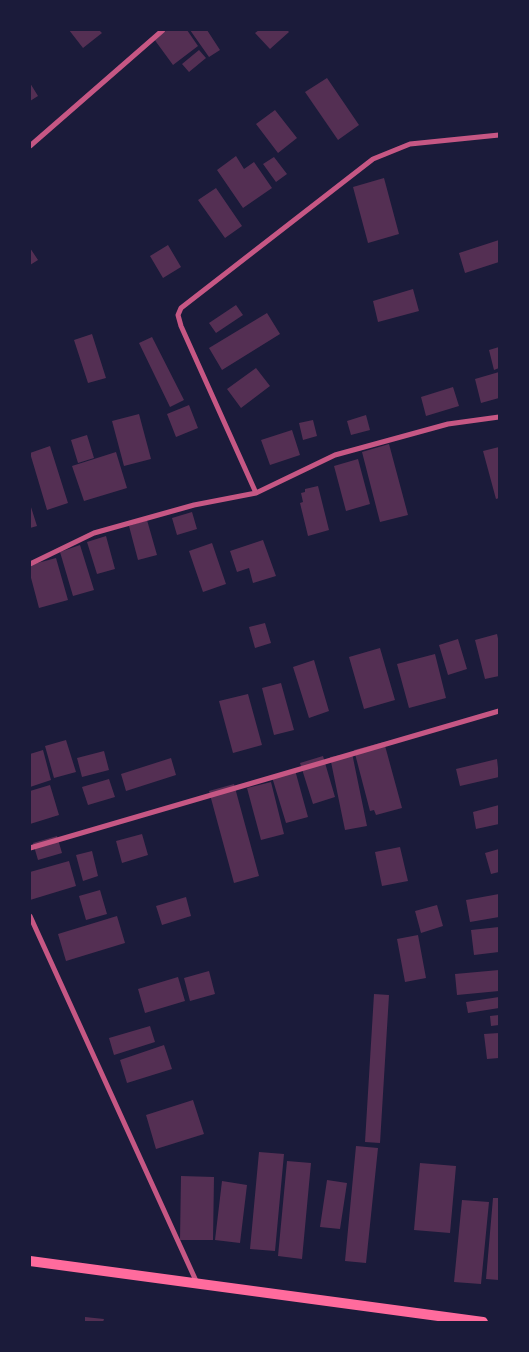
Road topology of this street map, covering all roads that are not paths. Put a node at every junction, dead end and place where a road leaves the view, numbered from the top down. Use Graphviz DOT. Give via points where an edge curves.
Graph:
graph roads {
  1 [pos="163,30"];
  2 [pos="499,135"];
  3 [pos="30,146"];
  4 [pos="499,417"];
  5 [pos="256,493"];
  6 [pos="30,564"];
  7 [pos="499,711"];
  8 [pos="30,848"];
  9 [pos="30,916"];
  10 [pos="30,1261"];
  11 [pos="197,1284"];
  12 [pos="483,1322"];
  1 -- 3 [label="street"];
  2 -- 5 [label="street" via="410,144 373,159 181,308 178,315 181,326"];
  4 -- 5 [label="street" via="448,424 335,456"];
  5 -- 6 [label="street" via="194,505 94,533"];
  7 -- 8 [label="street"];
  9 -- 11 [label="street"];
  10 -- 11 [label="main road"];
  11 -- 12 [label="main road"];
}
